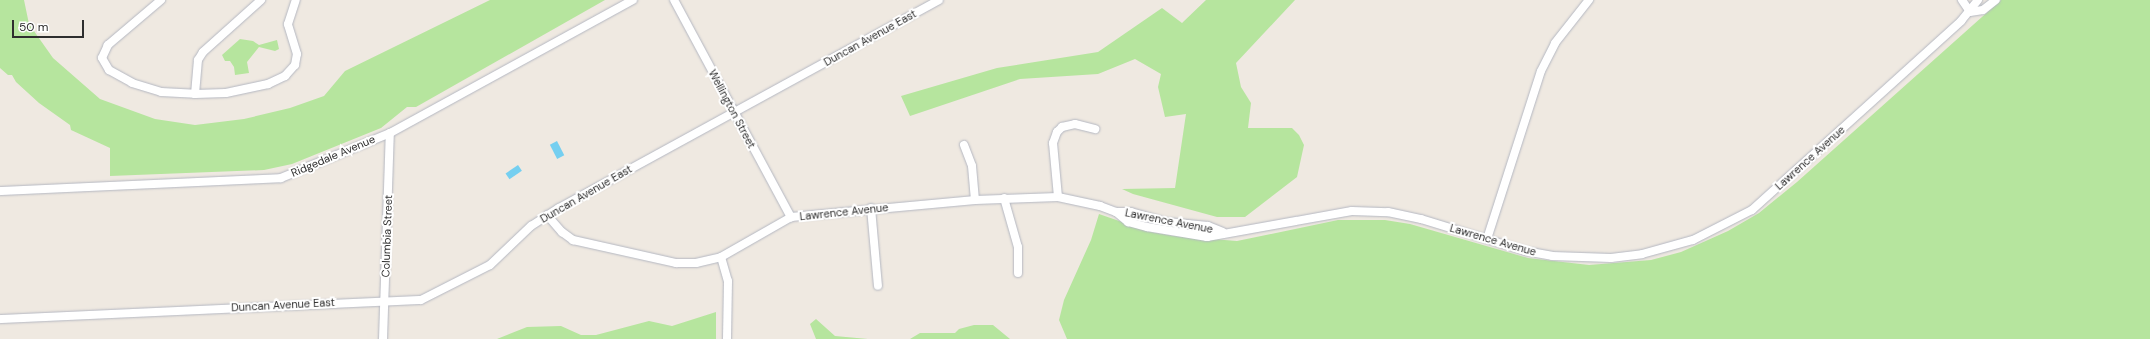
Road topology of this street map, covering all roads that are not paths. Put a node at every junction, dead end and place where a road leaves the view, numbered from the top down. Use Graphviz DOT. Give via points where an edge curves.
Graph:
graph roads {
  1 [pos="161,0"];
  2 [pos="261,0"];
  3 [pos="296,0"];
  4 [pos="633,0"];
  5 [pos="674,0"];
  6 [pos="939,0"];
  7 [pos="1589,0"];
  8 [pos="1962,0"];
  9 [pos="1978,0"];
  10 [pos="1996,0"];
  11 [pos="1970,12"];
  12 [pos="195,94"];
  13 [pos="734,112"];
  14 [pos="1095,129"];
  15 [pos="390,133"];
  16 [pos="964,145"];
  17 [pos="0,191"];
  18 [pos="1058,197"];
  19 [pos="1004,198"];
  20 [pos="975,200"];
  21 [pos="870,208"];
  22 [pos="547,215"];
  23 [pos="792,217"];
  24 [pos="1487,239"];
  25 [pos="721,257"];
  26 [pos="1018,273"];
  27 [pos="878,286"];
  28 [pos="384,300"];
  29 [pos="0,319"];
  30 [pos="383,339"];
  31 [pos="727,339"];
  1 -- 12 [label="street" via="108,45 102,58 109,70 132,83 161,92"];
  2 -- 12 [label="street" via="203,52 196,71"];
  3 -- 12 [label="street" via="288,24 297,54 295,65 285,76 268,84 226,93"];
  4 -- 15 [label="street, Ridgedale Avenue"];
  5 -- 13 [label="street, Wellington Street"];
  6 -- 13 [label="street, Duncan Avenue East"];
  7 -- 24 [label="street" via="1555,43 1541,71"];
  8 -- 11 [label="street"];
  9 -- 11 [label="street, Lawrence Avenue"];
  10 -- 11 [label="street, Lawrence Avenue" via="1983,10"];
  11 -- 24 [label="street, Lawrence Avenue" via="1788,179 1752,210 1724,225 1668,248 1611,258 1552,256"];
  13 -- 22 [label="street, Duncan Avenue East"];
  13 -- 23 [label="street, Wellington Street"];
  14 -- 18 [label="street" via="1075,124 1062,127 1057,132 1053,143"];
  15 -- 17 [label="street, Ridgedale Avenue" via="281,178"];
  15 -- 28 [label="street, Columbia Street"];
  16 -- 20 [label="street" via="972,166"];
  18 -- 19 [label="street, Lawrence Avenue"];
  18 -- 24 [label="street, Lawrence Avenue" via="1167,222 1208,226 1223,232 1259,229 1352,211 1388,212"];
  19 -- 20 [label="street, Lawrence Avenue"];
  19 -- 26 [label="street" via="1016,244"];
  20 -- 21 [label="street, Lawrence Avenue"];
  21 -- 23 [label="street, Lawrence Avenue"];
  21 -- 27 [label="street"];
  22 -- 25 [label="street, Lawrence Avenue" via="567,237 580,241 676,263 696,264"];
  22 -- 28 [label="street, Duncan Avenue East" via="490,265 421,300"];
  23 -- 25 [label="street, Lawrence Avenue"];
  25 -- 31 [label="street" via="728,281"];
  28 -- 29 [label="street, Duncan Avenue East"];
  28 -- 30 [label="street, Columbia Street"];
}
